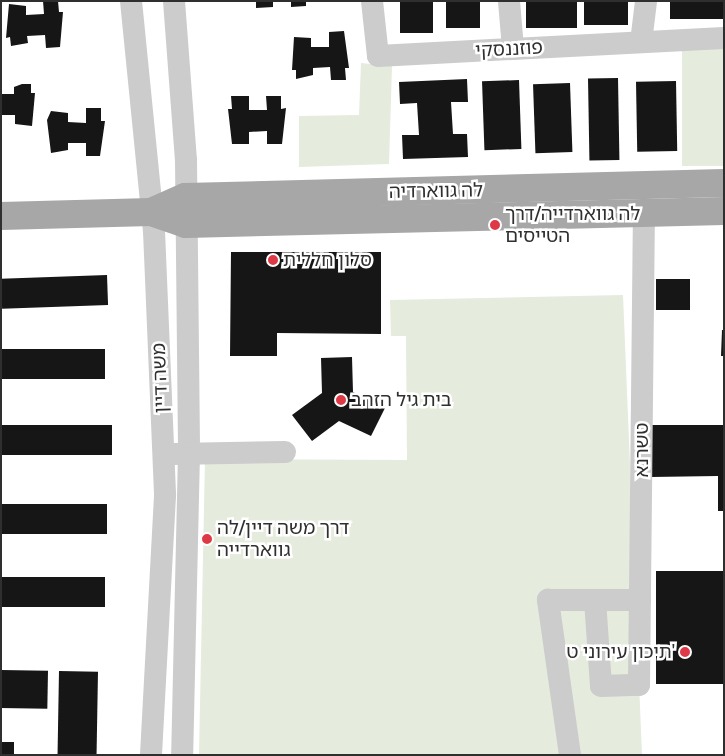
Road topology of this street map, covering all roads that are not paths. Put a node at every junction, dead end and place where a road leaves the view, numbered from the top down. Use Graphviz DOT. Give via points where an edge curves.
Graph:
graph roads {
  1 [pos="131,1"];
  2 [pos="174,1"];
  3 [pos="372,1"];
  4 [pos="509,1"];
  5 [pos="646,1"];
  6 [pos="724,38"];
  7 [pos="641,42"];
  8 [pos="513,49"];
  9 [pos="724,183"];
  10 [pos="185,197"];
  11 [pos="151,212"];
  12 [pos="724,212"];
  13 [pos="1,216"];
  14 [pos="643,220"];
  15 [pos="724,222"];
  16 [pos="186,224"];
  17 [pos="285,452"];
  18 [pos="163,454"];
  19 [pos="189,454"];
  20 [pos="596,600"];
  21 [pos="640,600"];
  22 [pos="151,755"];
  23 [pos="182,755"];
  24 [pos="570,755"];
  1 -- 11 [label="street, משה דיין"];
  2 -- 10 [label="street, משה דיין"];
  3 -- 8 [label="street, פוזננסקי" via="378,56"];
  4 -- 8 [label="street"];
  5 -- 7 [label="street"];
  6 -- 7 [label="street, פוזננסקי"];
  7 -- 8 [label="street, פוזננסקי"];
  9 -- 10 [label="main road, לה גווארדיה"];
  10 -- 11 [label="main road, לה גווארדיה"];
  10 -- 16 [label="street, משה דיין"];
  11 -- 13 [label="main road, לה גווארדיה"];
  11 -- 16 [label="main road, לה גווארדיה"];
  11 -- 18 [label="street, משה דיין"];
  12 -- 14 [label="main road, לה גווארדיה"];
  14 -- 15 [label="street"];
  14 -- 16 [label="main road, לה גווארדיה"];
  14 -- 21 [label="street, טשרנא"];
  16 -- 19 [label="street, משה דיין"];
  17 -- 19 [label="street"];
  18 -- 19 [label="street"];
  18 -- 22 [label="street, משה דיין"];
  19 -- 23 [label="street, משה דיין"];
  20 -- 21 [label="street"];
  20 -- 21 [label="street, טשרנא" via="600,686 639,686"];
  20 -- 24 [label="street" via="548,600"];
}
